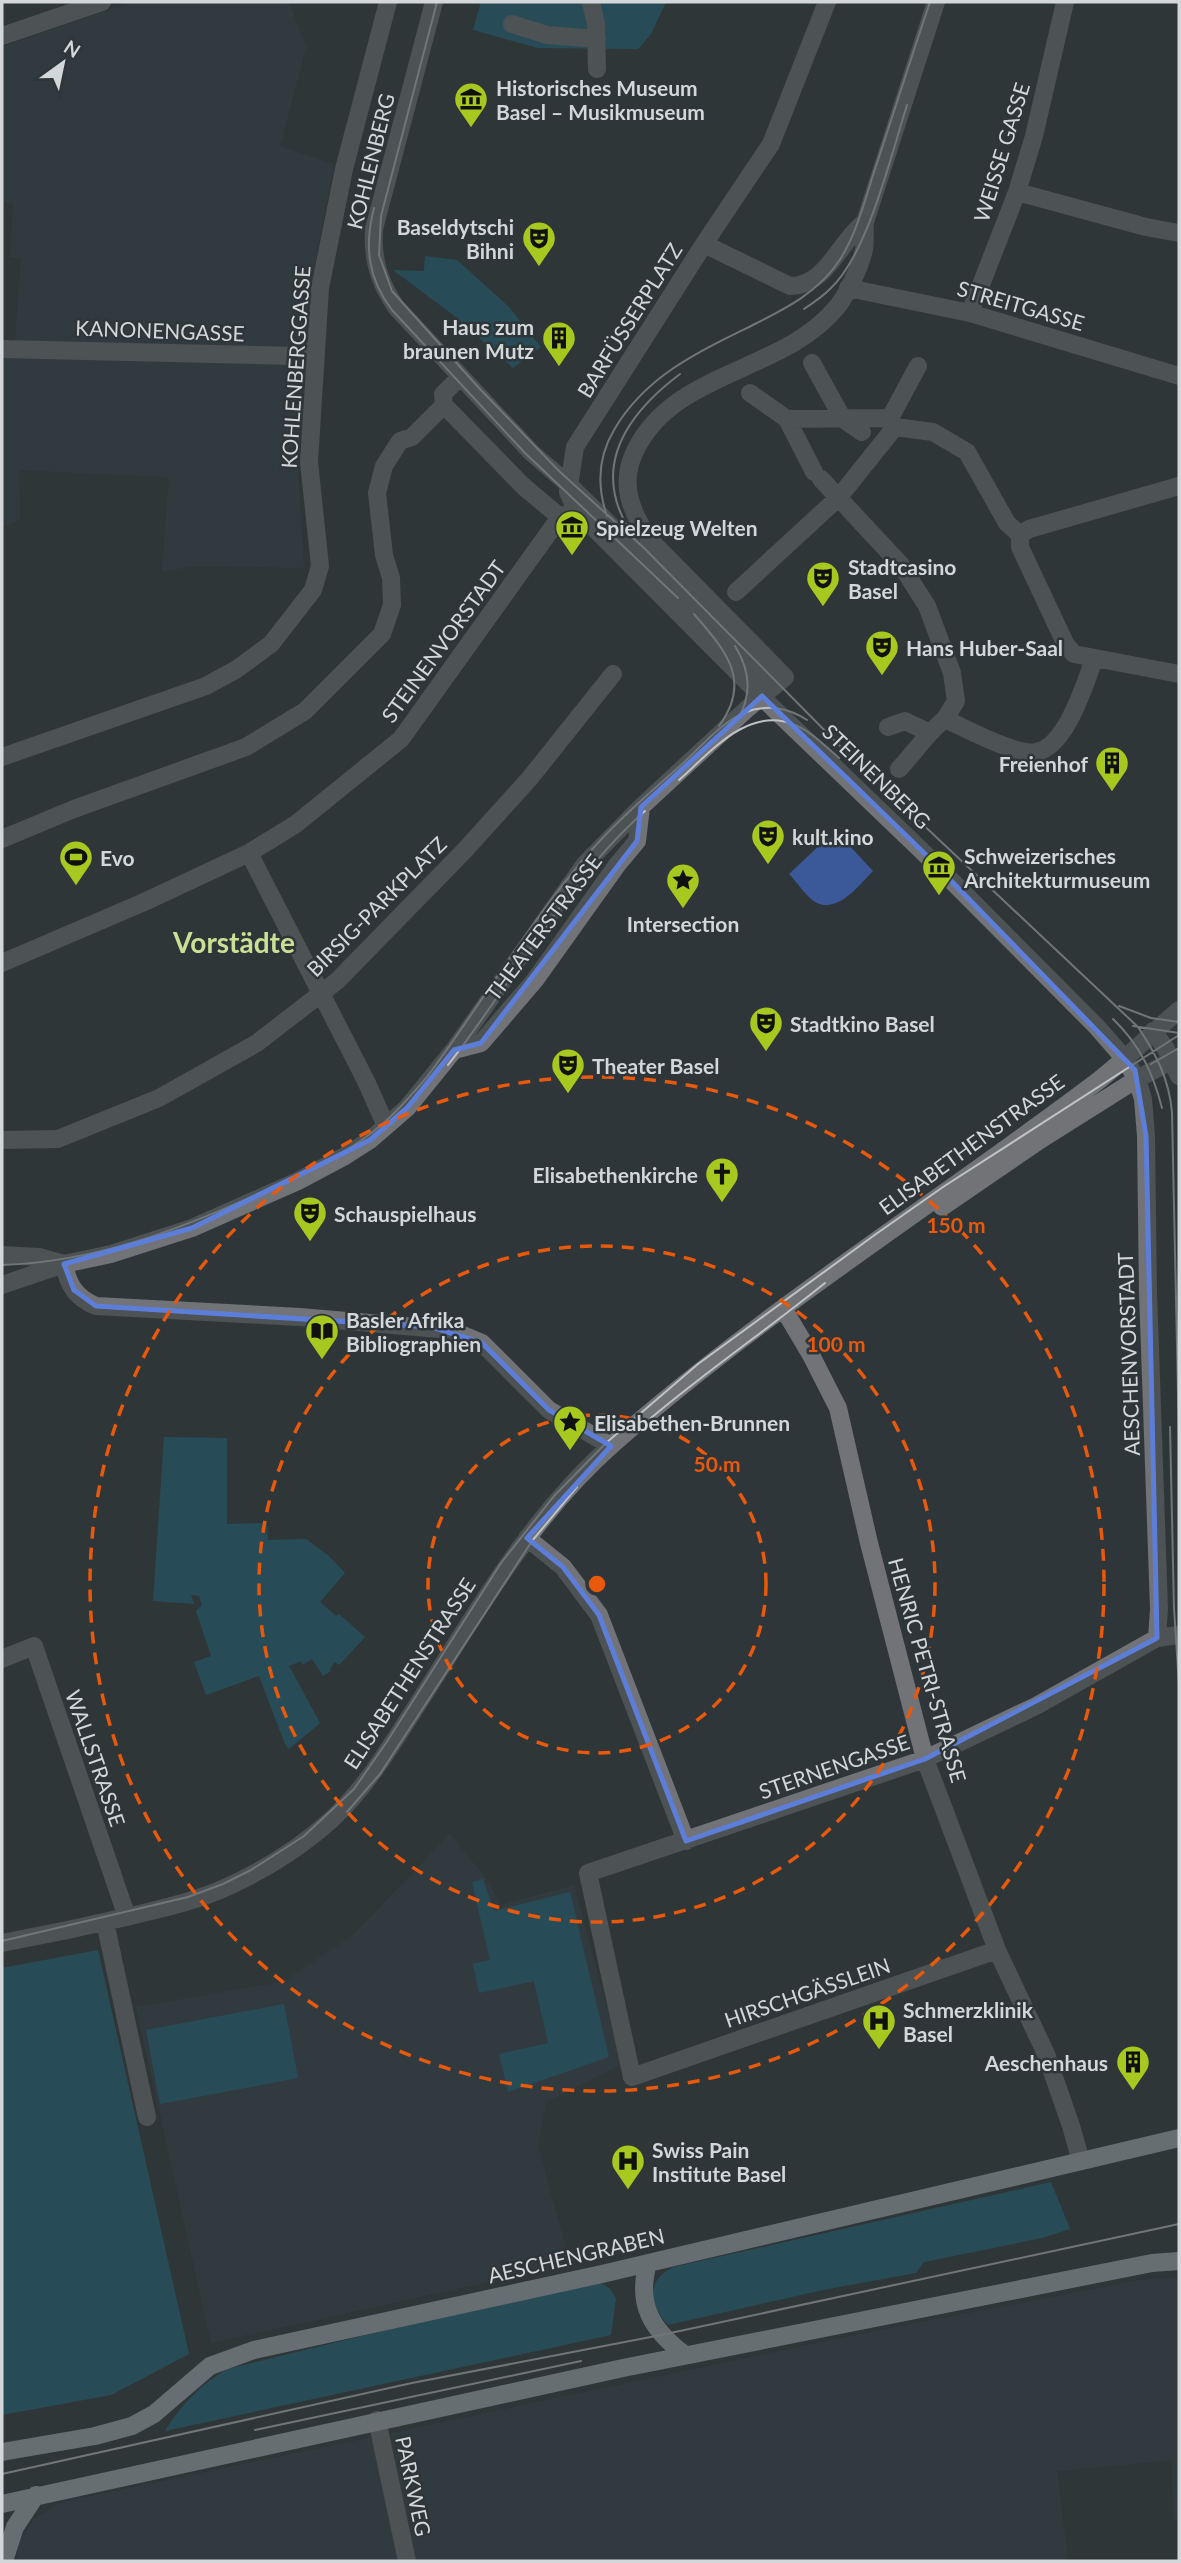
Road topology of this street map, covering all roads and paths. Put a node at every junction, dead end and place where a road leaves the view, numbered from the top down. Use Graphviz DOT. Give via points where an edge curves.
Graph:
graph roads {
  1 [pos="102,2"];
  2 [pos="388,2"];
  3 [pos="434,2"];
  4 [pos="591,2"];
  5 [pos="827,2"];
  6 [pos="936,2"];
  7 [pos="1065,2"];
  8 [pos="512,24"];
  9 [pos="2,36"];
  10 [pos="597,39"];
  11 [pos="597,69"];
  12 [pos="1017,192"];
  13 [pos="865,222"];
  14 [pos="1179,233"];
  15 [pos="704,244"];
  16 [pos="848,288"];
  17 [pos="971,313"];
  18 [pos="2,349"];
  19 [pos="315,349"];
  20 [pos="812,363"];
  21 [pos="918,366"];
  22 [pos="1179,376"];
  23 [pos="460,377"];
  24 [pos="750,393"];
  25 [pos="444,405"];
  26 [pos="787,419"];
  27 [pos="843,419"];
  28 [pos="869,441"];
  29 [pos="565,475"];
  30 [pos="1179,486"];
  31 [pos="839,497"];
  32 [pos="576,510"];
  33 [pos="560,517"];
  34 [pos="1020,535"];
  35 [pos="736,592"];
  36 [pos="1094,659"];
  37 [pos="613,674"];
  38 [pos="1179,674"];
  39 [pos="774,686"];
  40 [pos="945,719"];
  41 [pos="888,727"];
  42 [pos="928,733"];
  43 [pos="2,757"];
  44 [pos="899,769"];
  45 [pos="640,807"];
  46 [pos="2,839"];
  47 [pos="249,853"];
  48 [pos="2,963"];
  49 [pos="321,993"];
  50 [pos="1179,1010"];
  51 [pos="1153,1031"];
  52 [pos="454,1050"];
  53 [pos="1177,1064"];
  54 [pos="1131,1070"];
  55 [pos="386,1126"];
  56 [pos="2,1140"];
  57 [pos="2,1255"];
  58 [pos="64,1264"];
  59 [pos="2,1285"];
  60 [pos="783,1308"];
  61 [pos="611,1446"];
  62 [pos="527,1538"];
  63 [pos="1179,1635"];
  64 [pos="1157,1638"];
  65 [pos="2,1659"];
  66 [pos="925,1759"];
  67 [pos="686,1841"];
  68 [pos="127,1917"];
  69 [pos="105,1922"];
  70 [pos="2,1944"];
  71 [pos="998,1950"];
  72 [pos="632,2077"];
  73 [pos="147,2117"];
  74 [pos="1179,2138"];
  75 [pos="1081,2161"];
  76 [pos="1179,2261"];
  77 [pos="648,2263"];
  78 [pos="685,2355"];
  79 [pos="377,2420"];
  80 [pos="2,2452"];
  81 [pos="36,2495"];
  82 [pos="2,2504"];
  83 [pos="4,2561"];
  84 [pos="407,2561"];
  1 -- 9 [label="street"];
  2 -- 19 [label="street, KOHLENBERGGASSE" via="344,169 320,288"];
  3 -- 23 [label="street, KOHLENBERG" via="373,243 376,267 396,307"];
  4 -- 10 [label="street"];
  5 -- 15 [label="street" via="771,144"];
  6 -- 13 [label="street"];
  7 -- 12 [label="street, WEISSE GASSE"];
  8 -- 10 [label="street" via="547,35"];
  10 -- 11 [label="street"];
  12 -- 14 [label="street"];
  12 -- 17 [label="street, WEISSE GASSE"];
  13 -- 15 [label="street, BARFÜSSERPLATZ" via="804,286 790,286"];
  13 -- 16 [label="street" via="864,252"];
  15 -- 29 [label="street, BARFÜSSERPLATZ" via="575,447"];
  16 -- 17 [label="street, STREITGASSE"];
  16 -- 39 [label="street, STEINENBERG" via="825,319 793,343 690,394 663,413 640,440 629,463 631,505 650,540"];
  17 -- 22 [label="street, STREITGASSE"];
  18 -- 19 [label="street, KANONENGASSE" via="296,356"];
  19 -- 43 [label="street, KOHLENBERGGASSE" via="309,462 320,566 313,590 271,644 206,686"];
  20 -- 27 [label="street"];
  21 -- 27 [label="street" via="890,418"];
  23 -- 25 [label="street" via="443,394"];
  23 -- 29 [label="street, KOHLENBERG" via="532,453"];
  24 -- 26 [label="street"];
  25 -- 33 [label="street"];
  25 -- 46 [label="street" via="412,437 400,441 383,466 377,493 392,606 382,634 305,711 246,747"];
  26 -- 27 [label="street"];
  26 -- 31 [label="street" via="818,475"];
  27 -- 28 [label="street"];
  28 -- 31 [label="street"];
  28 -- 34 [label="street" via="895,427 933,432 967,452 1007,523"];
  29 -- 32 [label="street"];
  29 -- 39 [label="street, STEINENBERG"];
  30 -- 34 [label="street"];
  31 -- 35 [label="street"];
  31 -- 40 [label="street" via="901,565 927,606 952,673 956,701"];
  32 -- 33 [label="street"];
  32 -- 39 [label="street, STEINENBERG"];
  33 -- 47 [label="street, STEINENVORSTADT" via="401,739 296,824"];
  34 -- 36 [label="street" via="1020,547 1066,645 1074,654"];
  36 -- 38 [label="street"];
  36 -- 40 [label="street" via="1065,726 1049,746 1035,753 1006,747"];
  37 -- 49 [label="street, BIRSIG-PARKPLATZ" via="474,840"];
  39 -- 45 [label="street, THEATERSTRASSE"];
  39 -- 54 [label="street, STEINENBERG" via="922,851 1097,1027"];
  40 -- 42 [label="street"];
  41 -- 42 [label="street" via="905,721"];
  42 -- 44 [label="street"];
  45 -- 52 [label="street, THEATERSTRASSE" via="585,864"];
  45 -- 52 [label="street, THEATERSTRASSE" via="637,841 535,980 481,1044"];
  47 -- 48 [label="street, STEINENVORSTADT"];
  47 -- 49 [label="street"];
  49 -- 55 [label="street"];
  49 -- 56 [label="street, BIRSIG-PARKPLATZ" via="257,1044 159,1098 58,1139"];
  50 -- 51 [label="street, ELISABETHENSTRASSE"];
  51 -- 53 [label="street"];
  51 -- 54 [label="street, ELISABETHENSTRASSE"];
  52 -- 55 [label="street, THEATERSTRASSE" via="407,1108"];
  53 -- 54 [label="street, ELISABETHENSTRASSE"];
  54 -- 60 [label="street, ELISABETHENSTRASSE" via="855,1269"];
  54 -- 60 [label="street, ELISABETHENSTRASSE" via="1089,1087"];
  54 -- 64 [label="street, AESCHENVORSTADT" via="1143,1099 1146,1136"];
  55 -- 58 [label="street, THEATERSTRASSE" via="345,1156 298,1181 192,1228"];
  57 -- 58 [label="street"];
  58 -- 59 [label="street, THEATERSTRASSE"];
  58 -- 61 [label="street" via="74,1290 96,1306 432,1326 466,1335 494,1353 549,1410"];
  60 -- 61 [label="street, ELISABETHENSTRASSE" via="691,1377"];
  60 -- 66 [label="street, HENRIC PETRI-STRASSE" via="838,1408"];
  61 -- 62 [label="street, ELISABETHENSTRASSE"];
  62 -- 67 [label="street" via="563,1567 599,1615"];
  62 -- 68 [label="street, ELISABETHENSTRASSE" via="375,1770 330,1821 259,1871 230,1885 175,1906"];
  63 -- 64 [label="street"];
  64 -- 66 [label="street, STERNENGASSE" via="1035,1706"];
  65 -- 68 [label="street, WALLSTRASSE" via="34,1647"];
  66 -- 67 [label="street, STERNENGASSE"];
  66 -- 71 [label="street, HENRIC PETRI-STRASSE"];
  67 -- 72 [label="street, STERNENGASSE" via="588,1873"];
  68 -- 69 [label="street, ELISABETHENSTRASSE"];
  69 -- 70 [label="street, ELISABETHENSTRASSE"];
  69 -- 73 [label="street"];
  71 -- 72 [label="street, HIRSCHGÄSSLEIN"];
  71 -- 75 [label="street, HENRIC PETRI-STRASSE" via="1046,2054"];
  74 -- 75 [label="main road, AESCHENGRABEN"];
  75 -- 77 [label="main road, AESCHENGRABEN"];
  76 -- 78 [label="main road"];
  77 -- 78 [label="main road" via="643,2291 653,2324"];
  77 -- 80 [label="main road, AESCHENGRABEN" via="254,2350 210,2366 132,2427"];
  78 -- 79 [label="main road"];
  79 -- 81 [label="main road"];
  79 -- 84 [label="street, PARKWEG"];
  81 -- 82 [label="main road"];
  81 -- 83 [label="main road" via="16,2527"];
}
